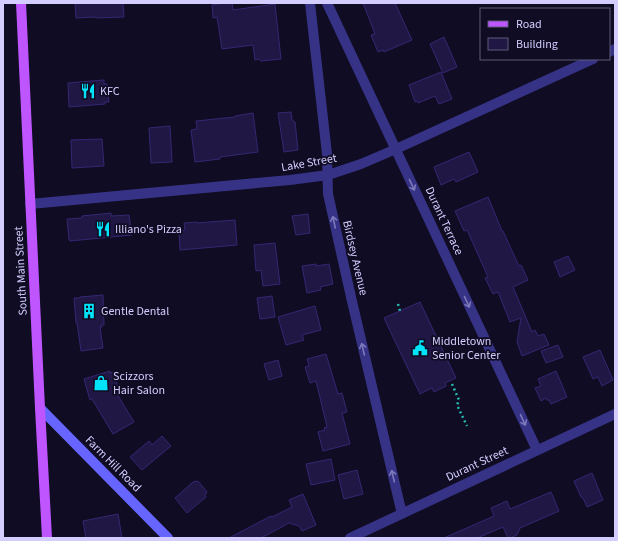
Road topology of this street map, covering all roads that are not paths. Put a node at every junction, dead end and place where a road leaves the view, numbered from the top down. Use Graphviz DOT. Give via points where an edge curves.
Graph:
graph roads {
  1 [pos="21,3"];
  2 [pos="310,3"];
  3 [pos="327,3"];
  4 [pos="591,60"];
  5 [pos="396,149"];
  6 [pos="328,175"];
  7 [pos="30,204"];
  8 [pos="40,408"];
  9 [pos="615,414"];
  10 [pos="537,450"];
  11 [pos="402,514"];
  12 [pos="47,538"];
  13 [pos="168,538"];
  14 [pos="350,538"];
  1 -- 7 [label="main road, South Main Street"];
  2 -- 6 [label="street, Birdsey Avenue"];
  3 -- 5 [label="street, Durant Terrace"];
  4 -- 5 [label="street, Lake Street"];
  5 -- 6 [label="street, Lake Street"];
  5 -- 10 [label="street, Durant Terrace, one-way"];
  6 -- 7 [label="street, Lake Street"];
  11 -- 6 [label="street, Birdsey Avenue, one-way" via="352,304 328,194"];
  7 -- 8 [label="main road, South Main Street"];
  8 -- 12 [label="main road, South Main Street"];
  8 -- 13 [label="main road, Farm Hill Road"];
  9 -- 10 [label="street, Durant Street"];
  10 -- 11 [label="street, Durant Street"];
  11 -- 14 [label="street, Durant Street"];
}
